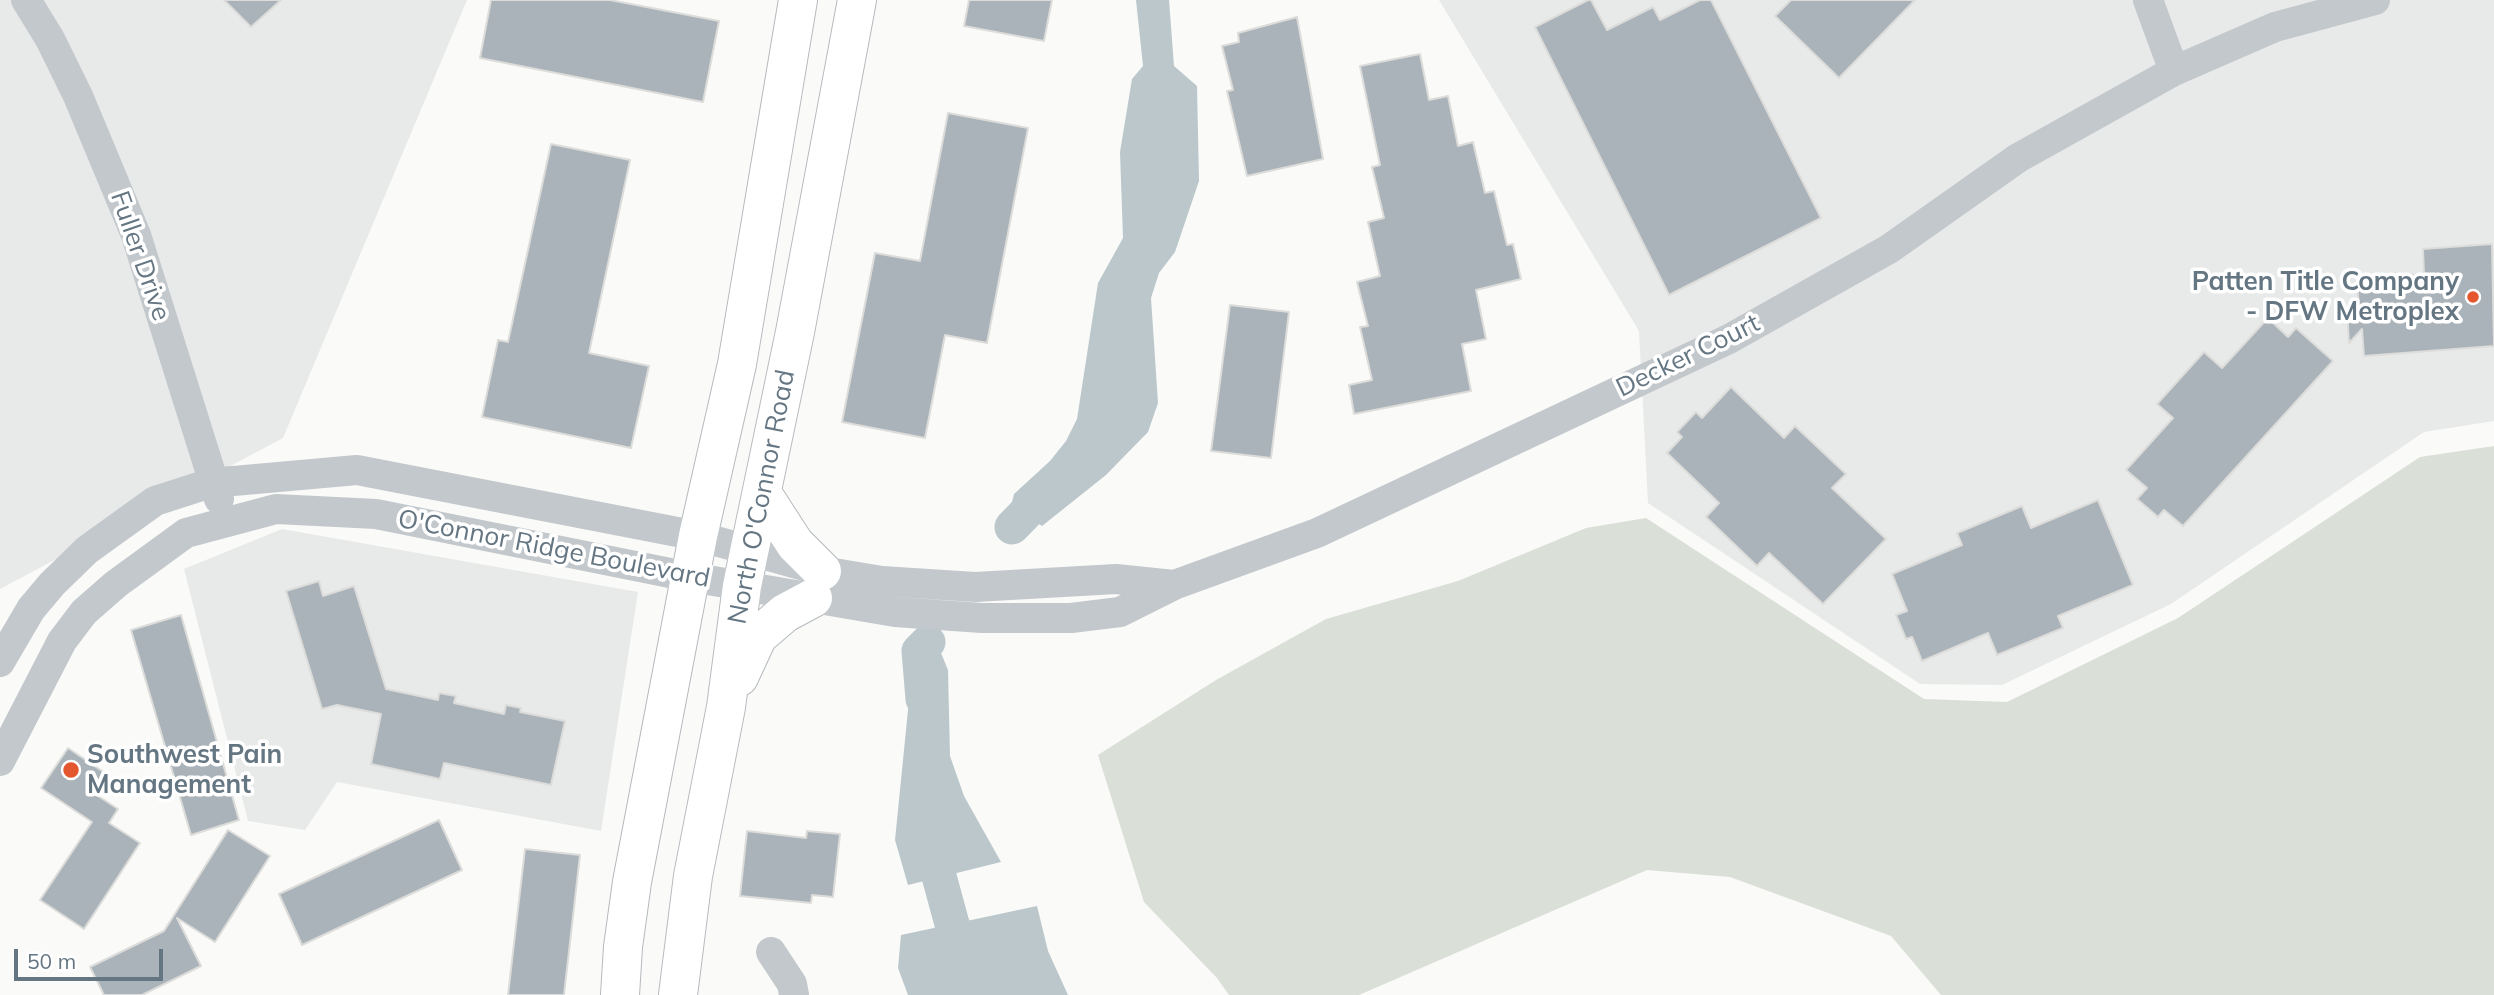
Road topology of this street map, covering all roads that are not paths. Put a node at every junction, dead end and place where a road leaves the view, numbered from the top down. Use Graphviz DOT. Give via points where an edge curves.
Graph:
graph roads {
  1 [pos="26,0"];
  2 [pos="798,0"];
  3 [pos="857,0"];
  4 [pos="2148,0"];
  5 [pos="2375,0"];
  6 [pos="2174,71"];
  7 [pos="760,225"];
  8 [pos="815,231"];
  9 [pos="211,483"];
  10 [pos="762,493"];
  11 [pos="229,522"];
  12 [pos="698,536"];
  13 [pos="746,569"];
  14 [pos="690,577"];
  15 [pos="818,585"];
  16 [pos="1174,585"];
  17 [pos="0,662"];
  18 [pos="726,707"];
  19 [pos="0,761"];
  20 [pos="772,952"];
  21 [pos="620,995"];
  22 [pos="677,995"];
  23 [pos="794,995"];
  1 -- 9 [label="street, Fuller Drive" via="78,96 136,235"];
  2 -- 7 [label="main road, North O'Connor Road"];
  3 -- 8 [label="main road, North O'Connor Road"];
  4 -- 6 [label="street"];
  5 -- 6 [label="street, Decker Court" via="2275,27"];
  6 -- 16 [label="street, Decker Court" via="2018,158 1889,249 1730,339 1317,533"];
  7 -- 8 [label="main road"];
  7 -- 12 [label="main road, North O'Connor Road" via="737,364"];
  8 -- 10 [label="main road, North O'Connor Road"];
  9 -- 11 [label="street, Fuller Drive"];
  9 -- 12 [label="street, O'Connor Ridge Boulevard" via="357,470"];
  9 -- 17 [label="street, O'Connor Ridge Boulevard" via="155,501 87,550 31,609"];
  10 -- 13 [label="main road, North O'Connor Road"];
  10 -- 15 [label="main road"];
  11 -- 14 [label="street, O'Connor Ridge Boulevard" via="276,509 376,514"];
  11 -- 19 [label="street, O'Connor Ridge Boulevard" via="186,533 84,612 62,641"];
  12 -- 13 [label="street, O'Connor Ridge Boulevard"];
  12 -- 14 [label="main road, North O'Connor Road"];
  13 -- 14 [label="street, O'Connor Ridge Boulevard"];
  13 -- 15 [label="street, O'Connor Ridge Boulevard"];
  13 -- 18 [label="main road, North O'Connor Road"];
  14 -- 21 [label="main road, North O'Connor Road" via="632,882"];
  15 -- 16 [label="street, O'Connor Ridge Boulevard" via="882,581 975,587 1116,579"];
  15 -- 18 [label="main road" via="758,636"];
  18 -- 22 [label="main road, North O'Connor Road" via="693,876"];
  20 -- 23 [label="street"];
}
